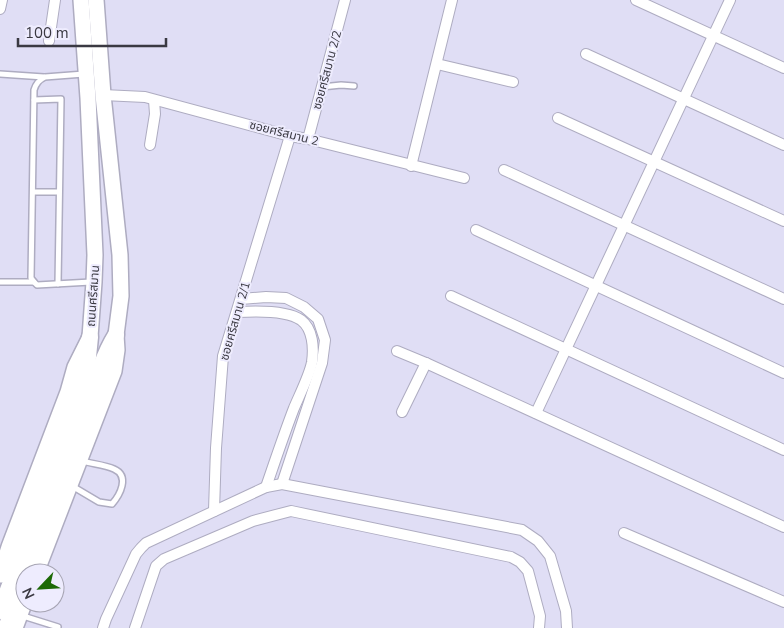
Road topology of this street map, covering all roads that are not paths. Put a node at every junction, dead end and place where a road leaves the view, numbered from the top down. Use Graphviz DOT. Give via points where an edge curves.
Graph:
graph roads {
  1 [pos="2,0"];
  2 [pos="55,0"];
  3 [pos="81,0"];
  4 [pos="96,0"];
  5 [pos="345,0"];
  6 [pos="452,0"];
  7 [pos="636,0"];
  8 [pos="730,0"];
  9 [pos="0,8"];
  10 [pos="713,36"];
  11 [pos="49,41"];
  12 [pos="586,54"];
  13 [pos="437,64"];
  14 [pos="784,68"];
  15 [pos="0,74"];
  16 [pos="86,74"];
  17 [pos="45,77"];
  18 [pos="513,82"];
  19 [pos="322,86"];
  20 [pos="354,86"];
  21 [pos="103,96"];
  22 [pos="684,99"];
  23 [pos="34,100"];
  24 [pos="154,100"];
  25 [pos="558,118"];
  26 [pos="290,136"];
  27 [pos="308,139"];
  28 [pos="150,145"];
  29 [pos="784,145"];
  30 [pos="654,162"];
  31 [pos="412,166"];
  32 [pos="504,170"];
  33 [pos="464,178"];
  34 [pos="32,192"];
  35 [pos="60,192"];
  36 [pos="784,221"];
  37 [pos="624,226"];
  38 [pos="476,230"];
  39 [pos="0,282"];
  40 [pos="34,282"];
  41 [pos="94,282"];
  42 [pos="58,284"];
  43 [pos="596,286"];
  44 [pos="451,296"];
  45 [pos="241,299"];
  46 [pos="784,299"];
  47 [pos="237,312"];
  48 [pos="116,335"];
  49 [pos="90,337"];
  50 [pos="566,348"];
  51 [pos="397,351"];
  52 [pos="426,363"];
  53 [pos="784,373"];
  54 [pos="312,377"];
  55 [pos="402,412"];
  56 [pos="536,413"];
  57 [pos="784,450"];
  58 [pos="80,460"];
  59 [pos="282,484"];
  60 [pos="70,485"];
  61 [pos="266,487"];
  62 [pos="214,511"];
  63 [pos="784,528"];
  64 [pos="36,532"];
  65 [pos="624,533"];
  66 [pos="4,546"];
  67 [pos="29,563"];
  68 [pos="40,563"];
  69 [pos="0,575"];
  70 [pos="784,602"];
  71 [pos="15,604"];
  72 [pos="0,611"];
  73 [pos="20,615"];
  74 [pos="58,627"];
  75 [pos="6,628"];
  76 [pos="103,628"];
  77 [pos="135,628"];
  78 [pos="539,628"];
  79 [pos="567,628"];
  1 -- 9 [label="street"];
  2 -- 11 [label="street"];
  3 -- 16 [label="main road, ถนนศรีสมาน"];
  4 -- 21 [label="main road, ถนนศรีสมาน"];
  5 -- 19 [label="street, ซอยศรีสมาน 2/2"];
  6 -- 13 [label="street"];
  7 -- 10 [label="street"];
  8 -- 10 [label="street"];
  10 -- 14 [label="street"];
  10 -- 22 [label="street"];
  12 -- 22 [label="street"];
  13 -- 18 [label="street"];
  13 -- 31 [label="street"];
  15 -- 17 [label="lane"];
  16 -- 17 [label="lane"];
  16 -- 41 [label="main road, ถนนศรีสมาน"];
  17 -- 23 [label="lane" via="36,85"];
  19 -- 20 [label="lane"];
  19 -- 27 [label="street, ซอยศรีสมาน 2/2"];
  21 -- 24 [label="street, ซอยศรีสมาน 2"];
  21 -- 48 [label="main road, ถนนศรีสมาน" via="120,255 121,296"];
  22 -- 29 [label="street"];
  22 -- 30 [label="street"];
  23 -- 34 [label="lane"];
  23 -- 35 [label="lane" via="61,99"];
  24 -- 26 [label="street, ซอยศรีสมาน 2"];
  24 -- 28 [label="street"];
  25 -- 30 [label="street"];
  26 -- 27 [label="street, ซอยศรีสมาน 2"];
  26 -- 45 [label="street, ซอยศรีสมาน 2/1"];
  27 -- 31 [label="street, ซอยศรีสมาน 2"];
  30 -- 36 [label="street"];
  30 -- 37 [label="street"];
  31 -- 33 [label="street, ซอยศรีสมาน 2"];
  32 -- 37 [label="street"];
  34 -- 35 [label="lane"];
  34 -- 40 [label="lane"];
  35 -- 42 [label="lane"];
  37 -- 43 [label="street"];
  37 -- 46 [label="street"];
  38 -- 43 [label="street"];
  39 -- 40 [label="lane"];
  40 -- 42 [label="lane" via="37,285"];
  41 -- 42 [label="lane"];
  41 -- 49 [label="main road, ถนนศรีสมาน"];
  43 -- 50 [label="street"];
  43 -- 53 [label="street"];
  44 -- 50 [label="street"];
  45 -- 47 [label="street, ซอยศรีสมาน 2/1"];
  45 -- 54 [label="street" via="286,298 318,319 325,340 322,363"];
  47 -- 54 [label="street" via="267,311 301,320 308,328 314,346"];
  47 -- 62 [label="street, ซอยศรีสมาน 2/1" via="223,356"];
  48 -- 58 [label="main road, ถนนศรีสมาน" via="114,372"];
  48 -- 64 [label="main road"];
  49 -- 64 [label="main road" via="86,376"];
  49 -- 66 [label="main road, ถนนศรีสมาน"];
  50 -- 56 [label="street"];
  50 -- 57 [label="street"];
  51 -- 52 [label="street"];
  52 -- 55 [label="street"];
  52 -- 56 [label="street"];
  54 -- 59 [label="street"];
  54 -- 61 [label="street" via="286,430"];
  56 -- 63 [label="street"];
  58 -- 60 [label="main road, ถนนศรีสมาน"];
  58 -- 60 [label="lane" via="116,470 123,484 121,491 112,504 99,502"];
  59 -- 61 [label="street"];
  59 -- 79 [label="street" via="522,530 538,541 550,556 566,611"];
  60 -- 68 [label="main road, ถนนศรีสมาน"];
  61 -- 62 [label="street"];
  62 -- 76 [label="street" via="141,548"];
  64 -- 67 [label="main road"];
  64 -- 72 [label="main road"];
  65 -- 70 [label="street"];
  66 -- 69 [label="main road, ถนนศรีสมาน"];
  71 -- 75 [label="main road"];
  73 -- 74 [label="lane"];
  77 -- 78 [label="street" via="156,566 164,559 253,521 291,511 511,557 528,571 540,616"];
}
